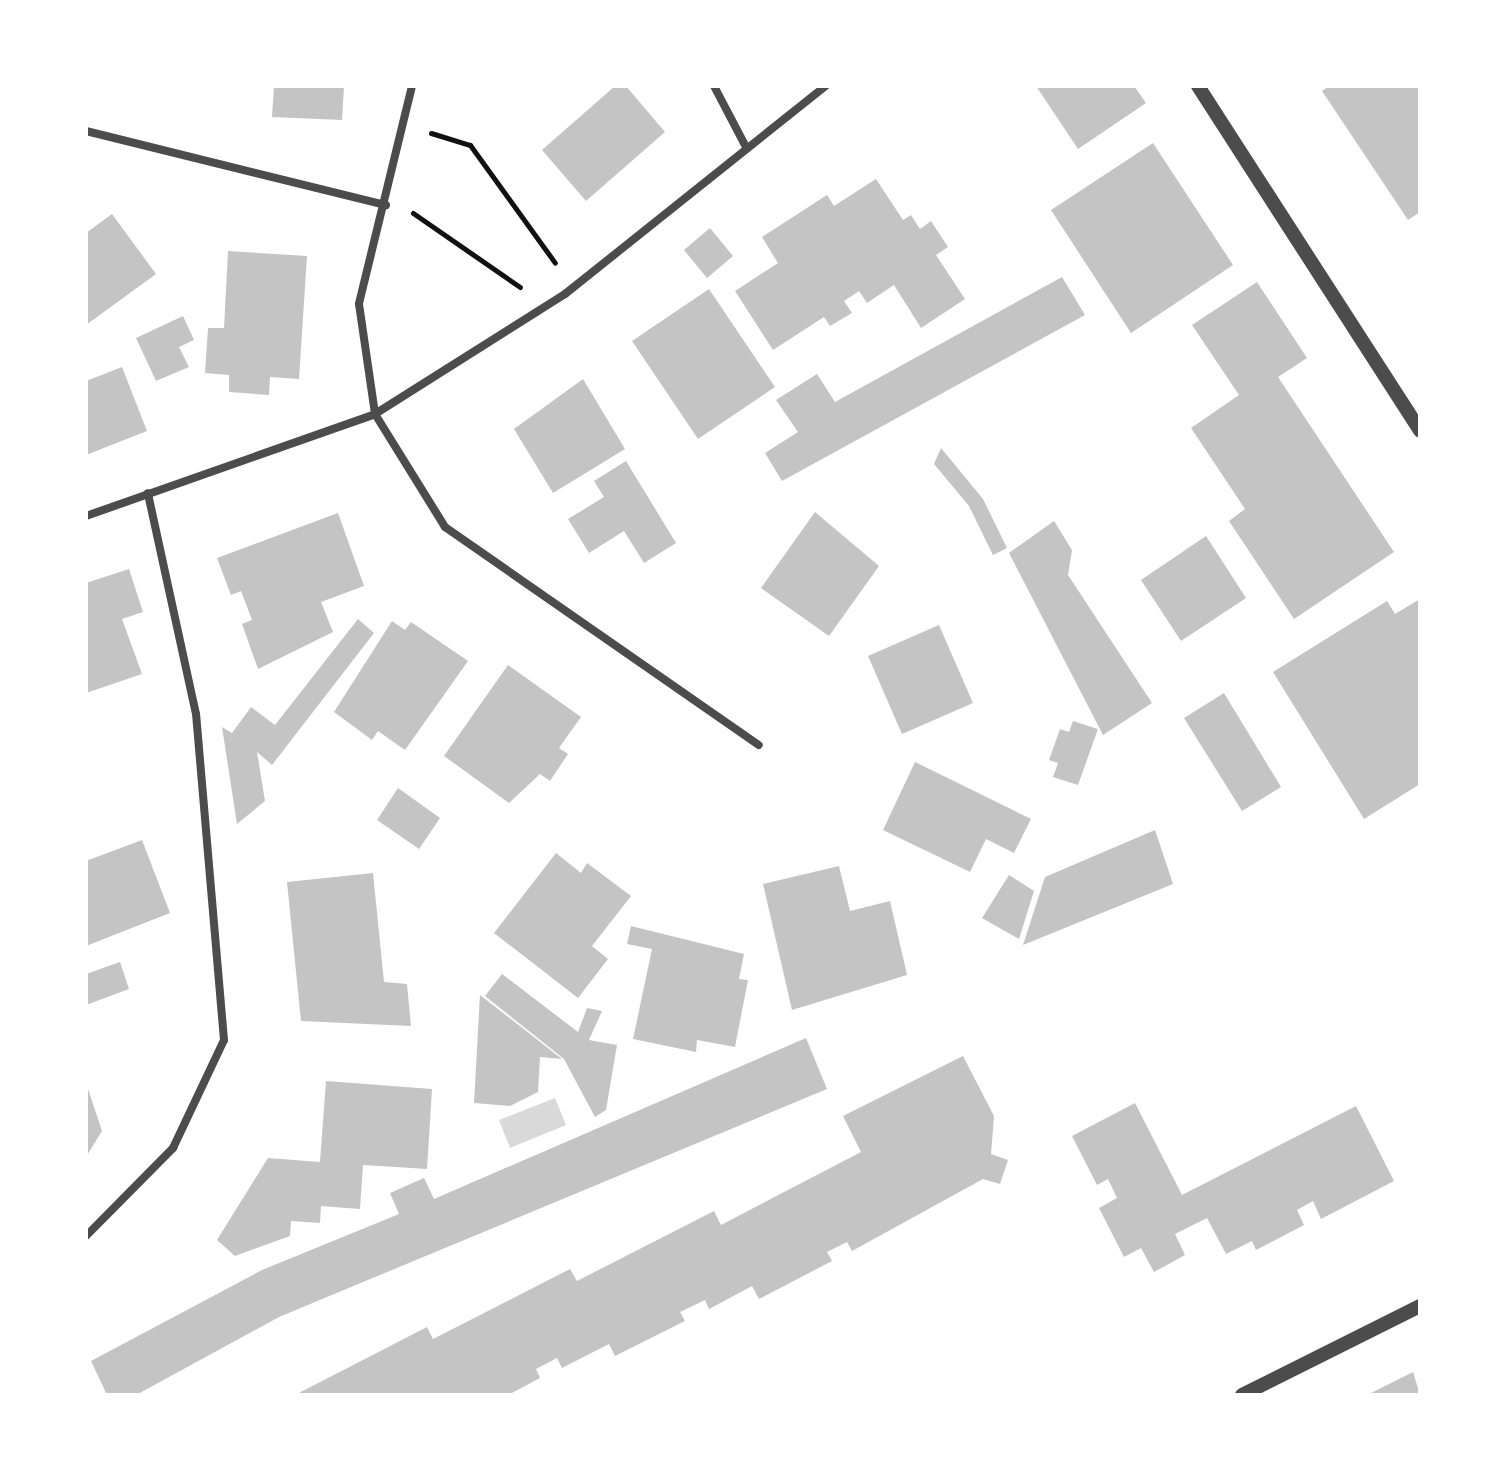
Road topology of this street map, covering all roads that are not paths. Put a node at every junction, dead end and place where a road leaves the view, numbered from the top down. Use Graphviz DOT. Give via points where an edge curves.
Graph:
graph roads {
  1 [pos="412,86"];
  2 [pos="714,86"];
  3 [pos="826,86"];
  4 [pos="1198,86"];
  5 [pos="86,131"];
  6 [pos="745,145"];
  7 [pos="386,205"];
  8 [pos="375,414"];
  9 [pos="1420,431"];
  10 [pos="148,493"];
  11 [pos="86,516"];
  12 [pos="759,745"];
  13 [pos="86,1236"];
  14 [pos="1420,1306"];
  15 [pos="1242,1395"];
  1 -- 7 [label="street"];
  2 -- 6 [label="street"];
  3 -- 6 [label="street"];
  4 -- 9 [label="street"];
  5 -- 7 [label="street"];
  6 -- 8 [label="street" via="572,287"];
  7 -- 8 [label="street" via="359,304"];
  8 -- 10 [label="street"];
  8 -- 12 [label="street" via="445,527"];
  10 -- 11 [label="street"];
  10 -- 13 [label="street" via="196,714 224,1040 173,1148"];
  14 -- 15 [label="street"];
}
